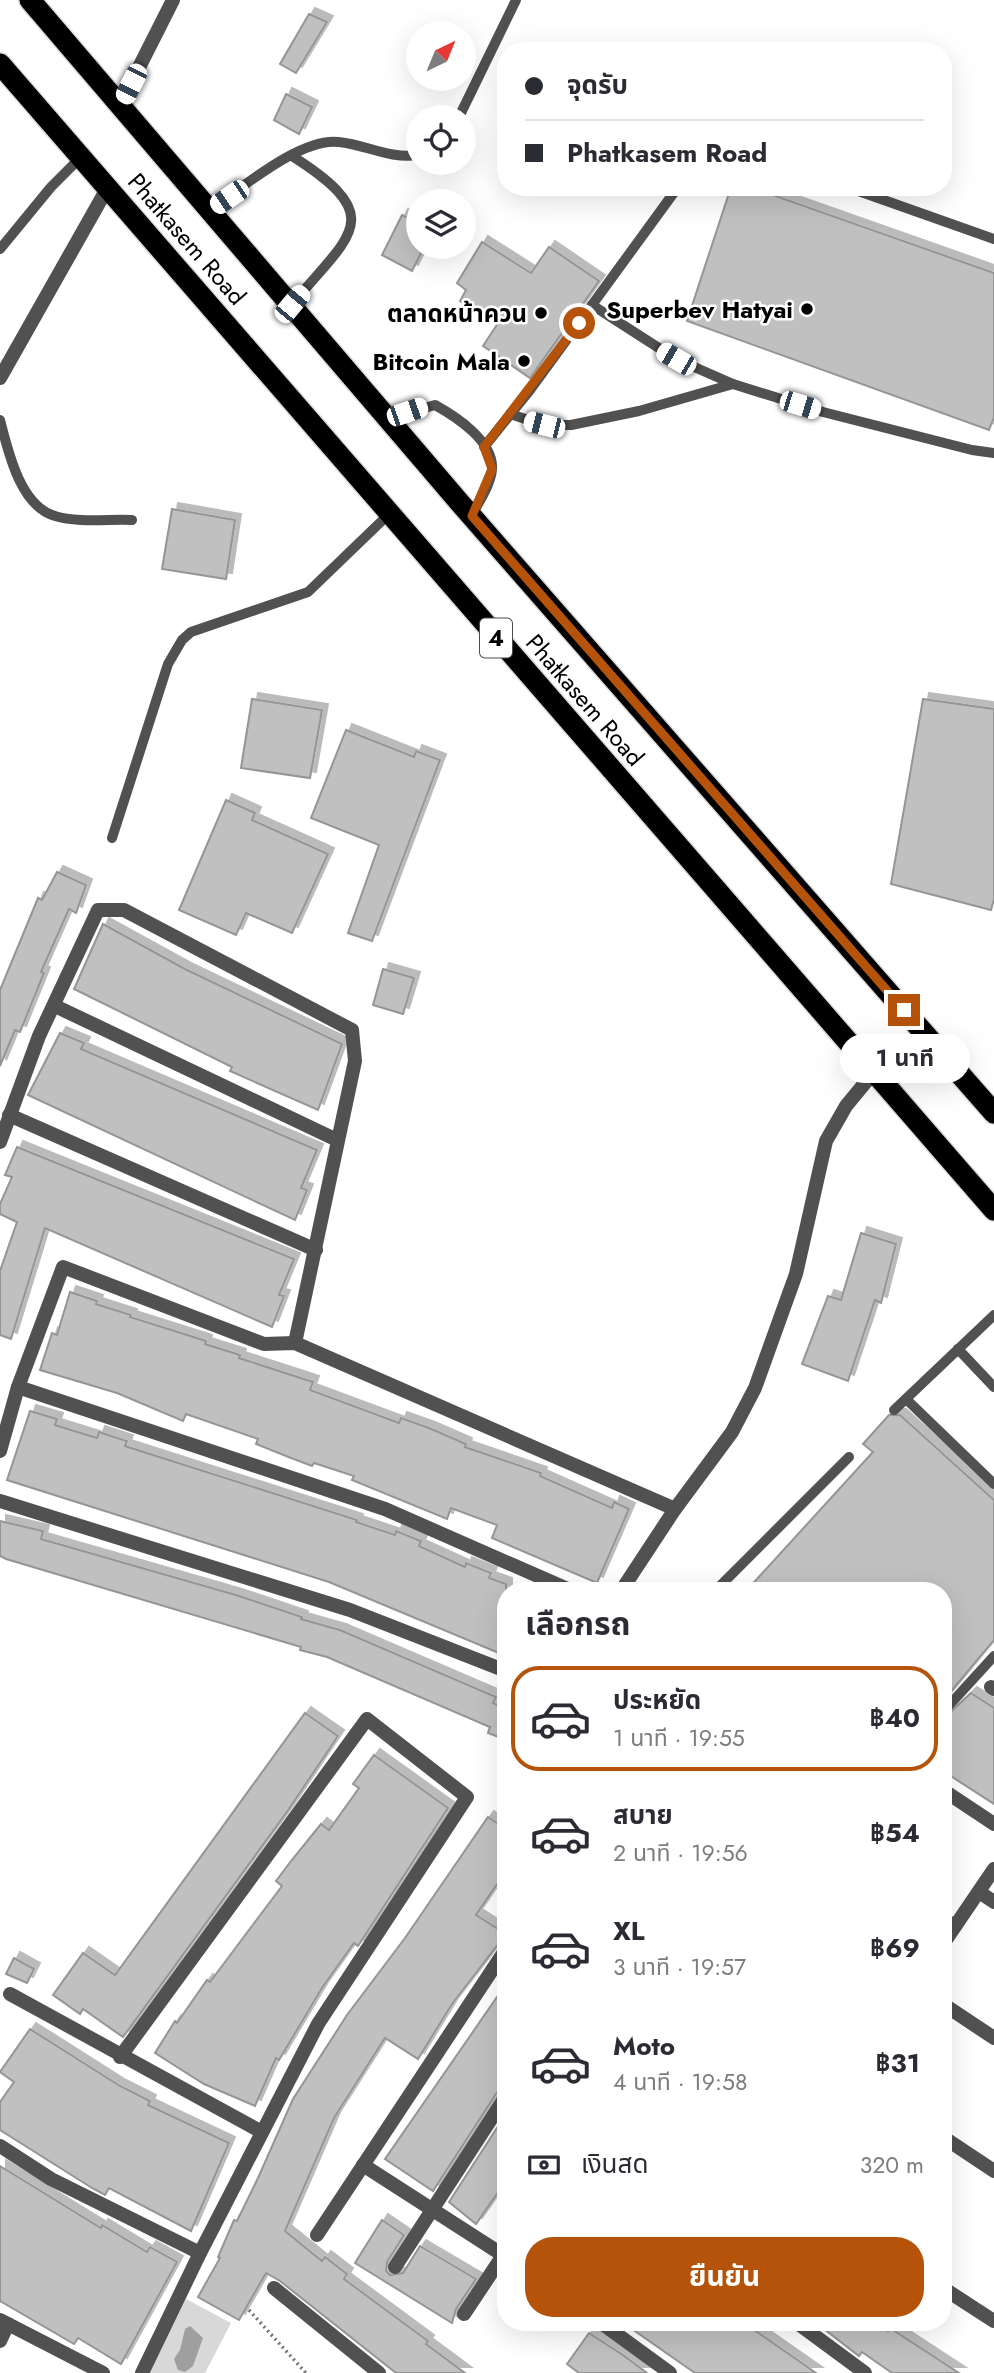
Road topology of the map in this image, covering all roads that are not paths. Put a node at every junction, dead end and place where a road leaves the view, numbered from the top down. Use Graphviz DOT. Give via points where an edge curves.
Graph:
graph roads {
  1 [pos="30,0"];
  2 [pos="173,0"];
  3 [pos="516,0"];
  4 [pos="0,64"];
  5 [pos="120,105"];
  6 [pos="465,105"];
  7 [pos="292,156"];
  8 [pos="406,156"];
  9 [pos="81,157"];
  10 [pos="108,187"];
  11 [pos="671,196"];
  12 [pos="872,196"];
  13 [pos="211,209"];
  14 [pos="994,239"];
  15 [pos="0,249"];
  16 [pos="292,304"];
  17 [pos="592,305"];
  18 [pos="0,378"];
  19 [pos="733,384"];
  20 [pos="510,414"];
  21 [pos="388,418"];
  22 [pos="0,420"];
  23 [pos="484,447"];
  24 [pos="994,453"];
  25 [pos="389,514"];
  26 [pos="472,516"];
  27 [pos="132,520"];
  28 [pos="112,838"];
  29 [pos="55,1006"];
  30 [pos="874,1072"];
  31 [pos="994,1113"];
  32 [pos="9,1115"];
  33 [pos="337,1140"];
  34 [pos="0,1142"];
  35 [pos="994,1210"];
  36 [pos="316,1250"];
  37 [pos="994,1315"];
  38 [pos="295,1343"];
  39 [pos="958,1349"];
  40 [pos="18,1387"];
  41 [pos="994,1387"];
  42 [pos="906,1399"];
  43 [pos="894,1410"];
  44 [pos="0,1451"];
  45 [pos="849,1457"];
  46 [pos="994,1484"];
  47 [pos="0,1501"];
  48 [pos="675,1509"];
  49 [pos="551,1582"];
  50 [pos="627,1582"];
  51 [pos="724,1582"];
  52 [pos="994,1656"];
  53 [pos="497,1667"];
  54 [pos="952,1702"];
  55 [pos="952,1796"];
  56 [pos="994,1824"];
  57 [pos="994,1869"];
  58 [pos="979,1892"];
  59 [pos="994,1902"];
  60 [pos="952,1920"];
  61 [pos="497,1963"];
  62 [pos="10,1994"];
  63 [pos="952,2010"];
  64 [pos="994,2038"];
  65 [pos="120,2057"];
  66 [pos="497,2110"];
  67 [pos="262,2132"];
  68 [pos="952,2143"];
  69 [pos="0,2146"];
  70 [pos="363,2165"];
  71 [pos="994,2171"];
  72 [pos="433,2210"];
  73 [pos="317,2235"];
  74 [pos="497,2249"];
  75 [pos="200,2253"];
  76 [pos="497,2266"];
  77 [pos="395,2267"];
  78 [pos="274,2288"];
  79 [pos="952,2294"];
  80 [pos="464,2314"];
  81 [pos="994,2321"];
  82 [pos="4,2322"];
  83 [pos="612,2331"];
  84 [pos="808,2331"];
  85 [pos="0,2340"];
  86 [pos="103,2373"];
  87 [pos="142,2373"];
  88 [pos="379,2373"];
  89 [pos="670,2373"];
  90 [pos="865,2373"];
  1 -- 5 [label="highway, Phatkasem Road"];
  2 -- 5 [label="street"];
  3 -- 6 [label="lane"];
  4 -- 9 [label="highway, Phatkasem Road / 4"];
  5 -- 13 [label="highway, Phatkasem Road"];
  7 -- 8 [label="lane" via="325,142"];
  7 -- 13 [label="lane"];
  7 -- 16 [label="lane" via="340,191 352,216 346,239"];
  9 -- 10 [label="highway, Phatkasem Road / 4"];
  9 -- 15 [label="lane"];
  10 -- 18 [label="street"];
  10 -- 25 [label="highway, Phatkasem Road / 4"];
  11 -- 17 [label="lane"];
  12 -- 14 [label="lane"];
  13 -- 16 [label="highway, Phatkasem Road"];
  16 -- 21 [label="highway, Phatkasem Road"];
  17 -- 19 [label="lane" via="676,359"];
  17 -- 20 [label="lane"];
  19 -- 20 [label="lane" via="572,425 544,425"];
  19 -- 24 [label="lane" via="823,412"];
  20 -- 23 [label="lane"];
  21 -- 23 [label="lane" via="435,405 461,422"];
  21 -- 26 [label="highway, Phatkasem Road"];
  22 -- 27 [label="lane" via="23,484 42,511 68,518"];
  23 -- 26 [label="lane" via="492,469"];
  25 -- 28 [label="lane" via="308,592 191,632 182,640 168,664"];
  25 -- 30 [label="highway, Phatkasem Road / 4"];
  26 -- 31 [label="highway, Phatkasem Road"];
  29 -- 32 [label="street"];
  29 -- 33 [label="street"];
  29 -- 33 [label="street" via="98,910 124,910 352,1030 355,1060"];
  30 -- 35 [label="highway, Phatkasem Road / 4"];
  30 -- 48 [label="street" via="846,1105 827,1141 796,1274 755,1388 732,1432"];
  32 -- 34 [label="street"];
  32 -- 36 [label="street"];
  33 -- 36 [label="street"];
  36 -- 38 [label="street"];
  37 -- 39 [label="lane"];
  38 -- 40 [label="street" via="264,1344 63,1267"];
  38 -- 48 [label="street"];
  39 -- 41 [label="lane"];
  39 -- 42 [label="lane"];
  40 -- 44 [label="street"];
  40 -- 49 [label="street" via="385,1509"];
  42 -- 43 [label="lane"];
  42 -- 46 [label="lane"];
  45 -- 51 [label="lane"];
  47 -- 53 [label="street" via="350,1610"];
  48 -- 50 [label="street"];
  52 -- 54 [label="lane"];
  55 -- 56 [label="street"];
  57 -- 58 [label="street"];
  58 -- 59 [label="street"];
  58 -- 60 [label="street"];
  61 -- 70 [label="street"];
  62 -- 65 [label="street"];
  63 -- 64 [label="street"];
  65 -- 67 [label="street"];
  65 -- 67 [label="street" via="367,1719 467,1797 318,2024"];
  66 -- 72 [label="street"];
  67 -- 75 [label="street"];
  68 -- 71 [label="street"];
  69 -- 75 [label="street" via="51,2179"];
  70 -- 72 [label="street"];
  70 -- 73 [label="street"];
  72 -- 74 [label="street"];
  72 -- 77 [label="street"];
  75 -- 87 [label="street"];
  76 -- 80 [label="street"];
  78 -- 88 [label="street"];
  79 -- 81 [label="street"];
  82 -- 85 [label="street"];
  82 -- 86 [label="street"];
  83 -- 89 [label="street"];
  84 -- 90 [label="street"];
}
